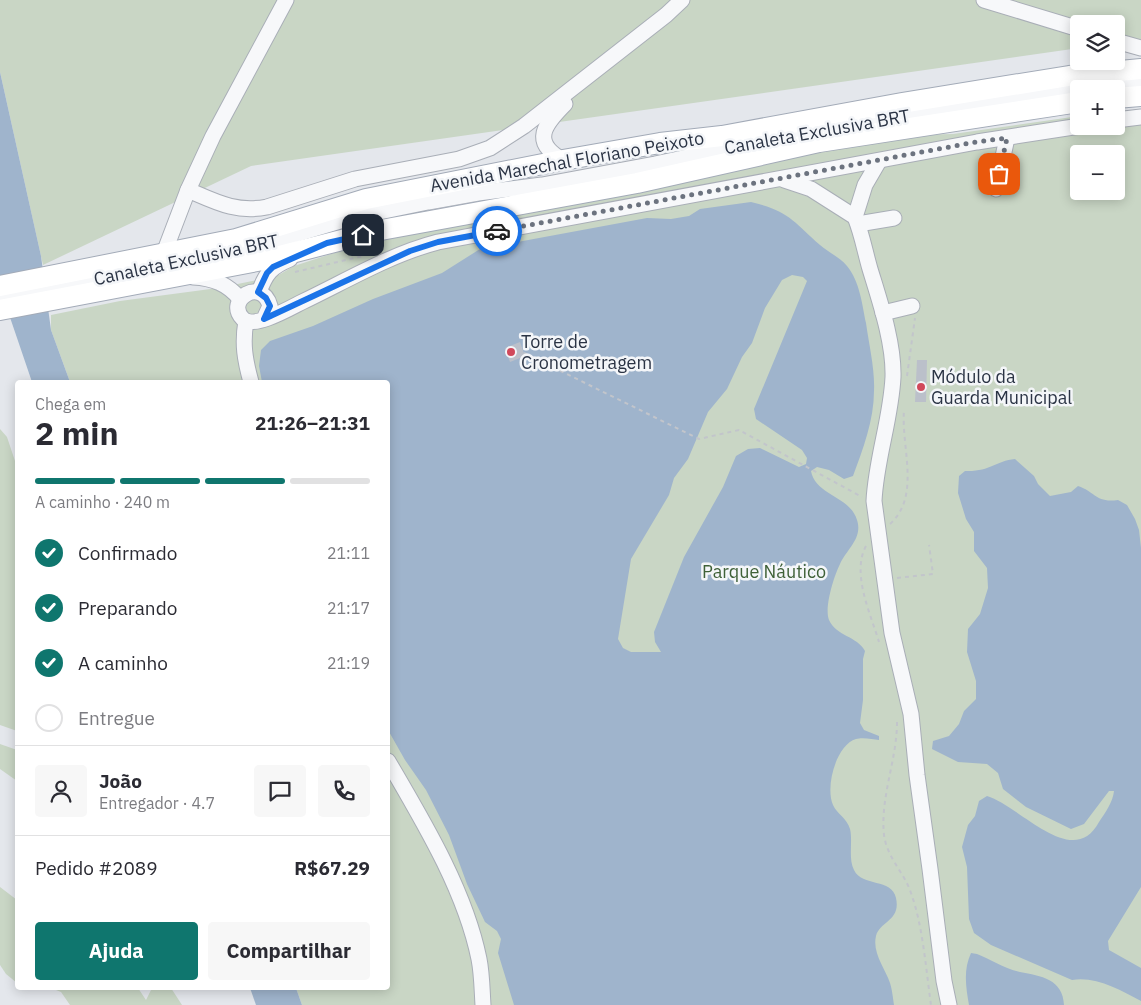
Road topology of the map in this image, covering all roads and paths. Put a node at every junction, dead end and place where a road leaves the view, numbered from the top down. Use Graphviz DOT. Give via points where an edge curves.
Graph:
graph roads {
  1 [pos="286,0"];
  2 [pos="682,0"];
  3 [pos="984,0"];
  4 [pos="1070,26"];
  5 [pos="1125,44"];
  6 [pos="1141,48"];
  7 [pos="605,64"];
  8 [pos="1141,69"];
  9 [pos="1141,82"];
  10 [pos="1125,84"];
  11 [pos="1070,90"];
  12 [pos="1141,96"];
  13 [pos="1125,97"];
  14 [pos="1020,98"];
  15 [pos="1070,101"];
  16 [pos="1141,116"];
  17 [pos="1125,119"];
  18 [pos="1070,128"];
  19 [pos="1007,138"];
  20 [pos="563,160"];
  21 [pos="879,161"];
  22 [pos="780,179"];
  23 [pos="996,189"];
  24 [pos="188,190"];
  25 [pos="894,218"];
  26 [pos="857,221"];
  27 [pos="327,243"];
  28 [pos="164,253"];
  29 [pos="179,276"];
  30 [pos="81,282"];
  31 [pos="0,286"];
  32 [pos="258,292"];
  33 [pos="0,298"];
  34 [pos="240,299"];
  35 [pos="0,310"];
  36 [pos="913,312"];
  37 [pos="883,313"];
  38 [pos="264,319"];
  39 [pos="246,321"];
  40 [pos="524,353"];
  41 [pos="250,380"];
  42 [pos="906,382"];
  43 [pos="904,402"];
  44 [pos="848,490"];
  45 [pos="878,533"];
  46 [pos="929,544"];
  47 [pos="884,580"];
  48 [pos="880,644"];
  49 [pos="898,720"];
  50 [pos="390,765"];
  51 [pos="483,1005"];
  52 [pos="931,1005"];
  53 [pos="949,1005"];
  1 -- 24 [label="street" via="221,120"];
  2 -- 7 [label="street"];
  3 -- 4 [label="street"];
  5 -- 6 [label="street"];
  7 -- 20 [label="street" via="545,127 547,148"];
  7 -- 24 [label="street" via="508,138 472,155 355,179 254,210 226,206"];
  8 -- 14 [label="main road, Avenida Marechal Floriano Peixoto" via="1069,76"];
  9 -- 10 [label="street, Canaleta Exclusiva BRT"];
  11 -- 14 [label="street, Canaleta Exclusiva BRT"];
  12 -- 13 [label="main road"];
  14 -- 15 [label="main road, Avenida Marechal Floriano Peixoto"];
  14 -- 20 [label="main road, Avenida Marechal Floriano Peixoto" via="902,103 722,136"];
  14 -- 27 [label="main road, Avenida Marechal Floriano Peixoto" via="637,183 381,230"];
  14 -- 30 [label="street, Canaleta Exclusiva BRT" via="776,138 542,185 392,209 350,218 244,250"];
  16 -- 17 [label="street"];
  18 -- 19 [label="street"];
  19 -- 21 [label="street"];
  19 -- 23 [label="street"];
  20 -- 28 [label="main road, Avenida Marechal Floriano Peixoto" via="366,199 236,239"];
  21 -- 22 [label="street"];
  21 -- 26 [label="street" via="866,184"];
  22 -- 26 [label="street" via="811,189"];
  22 -- 38 [label="street" via="423,246"];
  24 -- 28 [label="street"];
  25 -- 26 [label="street"];
  26 -- 37 [label="street"];
  27 -- 29 [label="main road, Avenida Marechal Floriano Peixoto" via="268,259"];
  27 -- 32 [label="street" via="273,267"];
  28 -- 30 [label="main road, Avenida Marechal Floriano Peixoto"];
  29 -- 30 [label="main road, Avenida Marechal Floriano Peixoto"];
  29 -- 34 [label="street" via="218,281"];
  30 -- 31 [label="main road, Avenida Marechal Floriano Peixoto"];
  30 -- 33 [label="street, Canaleta Exclusiva BRT"];
  30 -- 35 [label="main road, Avenida Marechal Floriano Peixoto"];
  32 -- 34 [label="street" via="248,293"];
  32 -- 38 [label="street" via="270,306"];
  34 -- 39 [label="street" via="238,309"];
  36 -- 37 [label="street"];
  36 -- 42 [label="path"];
  37 -- 45 [label="street" via="893,375 875,480"];
  38 -- 39 [label="street" via="256,323"];
  39 -- 41 [label="street" via="242,339"];
  40 -- 44 [label="path" via="699,439 739,430"];
  43 -- 45 [label="path" via="906,500 898,517"];
  45 -- 47 [label="street"];
  45 -- 48 [label="path" via="868,541 861,561 864,597"];
  46 -- 47 [label="path" via="933,574"];
  47 -- 53 [label="street" via="892,634 911,714"];
  49 -- 52 [label="path" via="884,805 884,835 887,849 915,905"];
  50 -- 51 [label="street" via="455,887 479,959"];
}
